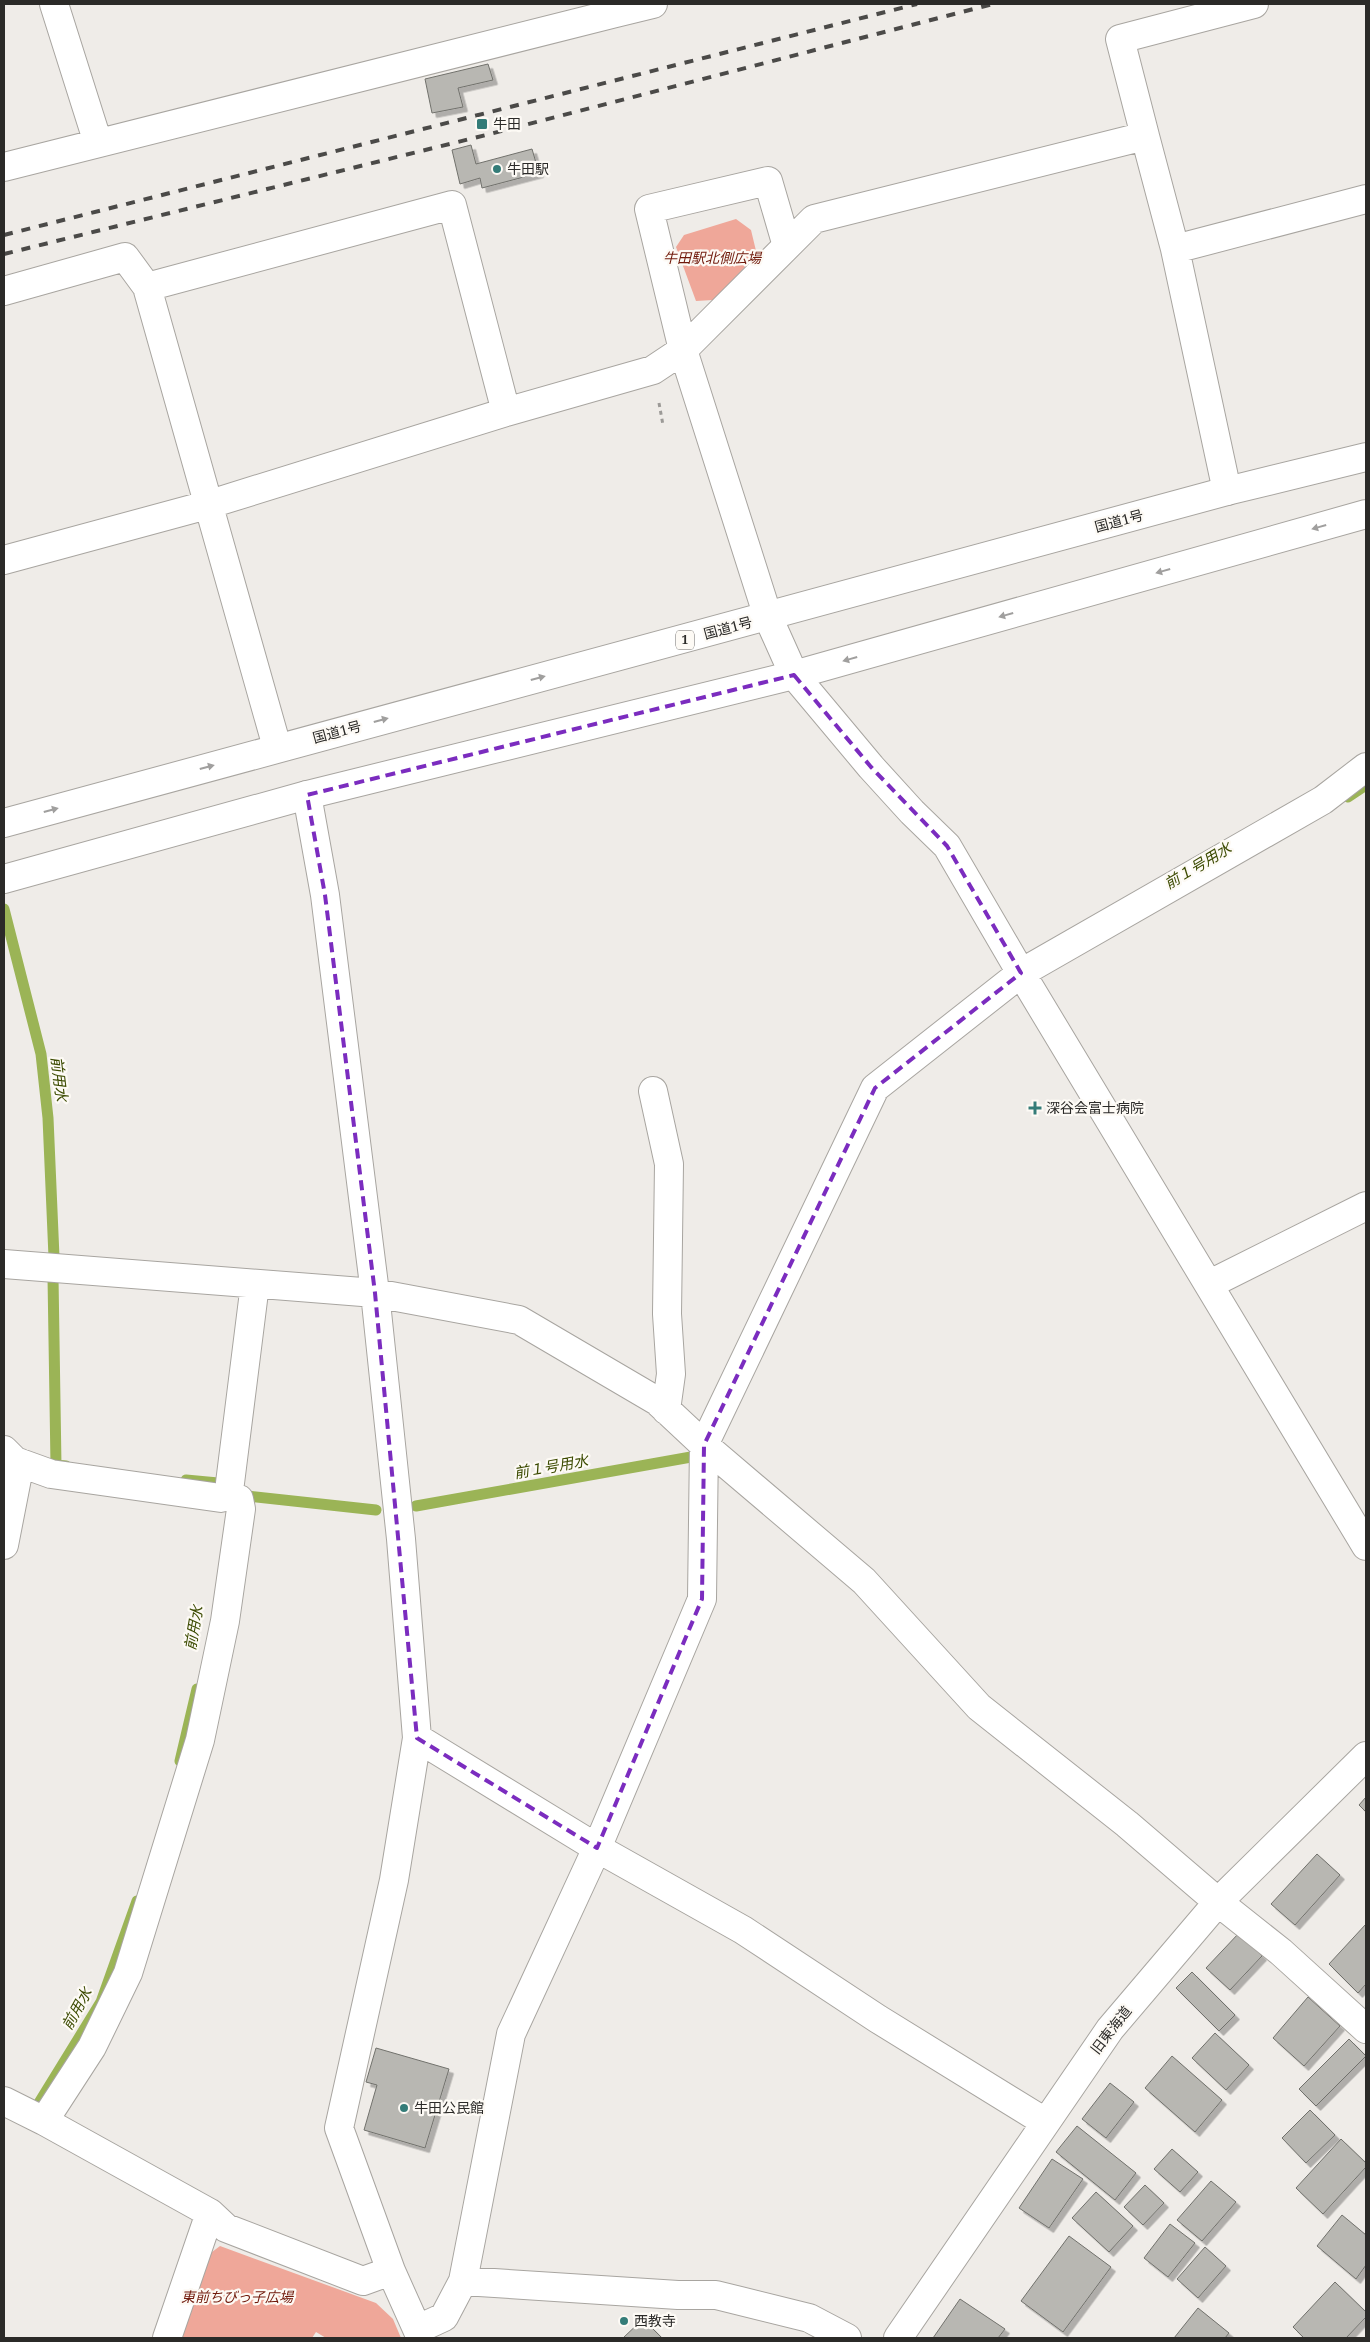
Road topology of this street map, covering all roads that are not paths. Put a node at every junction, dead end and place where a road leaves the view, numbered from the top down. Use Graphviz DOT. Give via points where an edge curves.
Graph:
graph roads {
  1 [pos="54,4"];
  2 [pos="653,4"];
  3 [pos="1254,4"];
  4 [pos="610,9"];
  5 [pos="1145,136"];
  6 [pos="98,143"];
  7 [pos="4,166"];
  8 [pos="1366,199"];
  9 [pos="787,246"];
  10 [pos="1175,249"];
  11 [pos="147,287"];
  12 [pos="4,291"];
  13 [pos="683,350"];
  14 [pos="506,412"];
  15 [pos="1366,457"];
  16 [pos="1227,492"];
  17 [pos="207,504"];
  18 [pos="1366,514"];
  19 [pos="4,560"];
  20 [pos="768,618"];
  21 [pos="794,675"];
  22 [pos="277,747"];
  23 [pos="1366,767"];
  24 [pos="307,795"];
  25 [pos="4,823"];
  26 [pos="4,879"];
  27 [pos="1020,973"];
  28 [pos="653,1091"];
  29 [pos="1366,1206"];
  30 [pos="4,1264"];
  31 [pos="255,1284"];
  32 [pos="1210,1284"];
  33 [pos="375,1293"];
  34 [pos="666,1410"];
  35 [pos="704,1445"];
  36 [pos="12,1457"];
  37 [pos="230,1493"];
  38 [pos="4,1545"];
  39 [pos="1366,1546"];
  40 [pos="417,1738"];
  41 [pos="1366,1756"];
  42 [pos="597,1848"];
  43 [pos="1218,1902"];
  44 [pos="1366,2029"];
  45 [pos="4,2101"];
  46 [pos="44,2121"];
  47 [pos="1045,2122"];
  48 [pos="210,2213"];
  49 [pos="392,2272"];
  50 [pos="463,2281"];
  51 [pos="420,2334"];
  52 [pos="167,2338"];
  53 [pos="847,2338"];
  54 [pos="898,2338"];
  1 -- 6 [label="main road"];
  2 -- 4 [label="main road"];
  3 -- 5 [label="main road" via="1120,40"];
  4 -- 6 [label="main road"];
  5 -- 9 [label="main road" via="814,219"];
  5 -- 10 [label="main road"];
  6 -- 7 [label="main road"];
  8 -- 10 [label="main road"];
  9 -- 13 [label="main road"];
  9 -- 13 [label="main road" via="768,181 650,209"];
  10 -- 16 [label="main road"];
  11 -- 12 [label="main road" via="125,257"];
  11 -- 14 [label="main road" via="452,205"];
  11 -- 17 [label="main road"];
  13 -- 14 [label="main road" via="653,370"];
  13 -- 20 [label="main road"];
  14 -- 17 [label="main road"];
  15 -- 16 [label="main road, 国道1号 / 1"];
  16 -- 20 [label="main road, 国道1号 / 1"];
  17 -- 19 [label="main road"];
  17 -- 22 [label="main road"];
  18 -- 21 [label="main road, one-way"];
  20 -- 21 [label="main road"];
  22 -- 20 [label="main road, 国道1号 / 1, one-way"];
  21 -- 24 [label="main road"];
  21 -- 27 [label="main road" via="871,767 948,846"];
  25 -- 22 [label="main road, 国道1号 / 1, one-way"];
  23 -- 27 [label="main road" via="1323,800"];
  24 -- 26 [label="main road"];
  24 -- 33 [label="main road" via="325,895"];
  27 -- 32 [label="main road"];
  27 -- 35 [label="main road" via="875,1088"];
  28 -- 34 [label="main road" via="669,1164 667,1314 671,1374"];
  29 -- 32 [label="main road"];
  30 -- 31 [label="main road"];
  31 -- 33 [label="main road"];
  31 -- 37 [label="main road"];
  32 -- 39 [label="main road"];
  33 -- 34 [label="main road" via="519,1320 657,1401"];
  33 -- 40 [label="main road" via="401,1539"];
  34 -- 35 [label="main road"];
  35 -- 42 [label="main road" via="702,1598"];
  35 -- 43 [label="main road" via="864,1580 979,1707 1127,1824"];
  36 -- 37 [label="main road" via="51,1474"];
  36 -- 38 [label="main road"];
  37 -- 46 [label="main road" via="241,1509 225,1621 200,1740 128,1973 92,2047"];
  40 -- 42 [label="main road"];
  40 -- 49 [label="main road" via="394,1880 339,2128"];
  41 -- 43 [label="main road, 旧東海道"];
  42 -- 47 [label="main road" via="743,1930 878,2019"];
  42 -- 50 [label="main road" via="511,2034"];
  43 -- 44 [label="main road" via="1281,1952"];
  43 -- 47 [label="main road, 旧東海道" via="1110,2029"];
  45 -- 46 [label="main road"];
  46 -- 48 [label="main road"];
  47 -- 54 [label="main road, 旧東海道"];
  48 -- 49 [label="main road" via="226,2228 363,2280"];
  48 -- 52 [label="main road"];
  49 -- 51 [label="main road"];
  50 -- 51 [label="main road" via="444,2317"];
  50 -- 53 [label="main road" via="716,2295 809,2318"];
}
